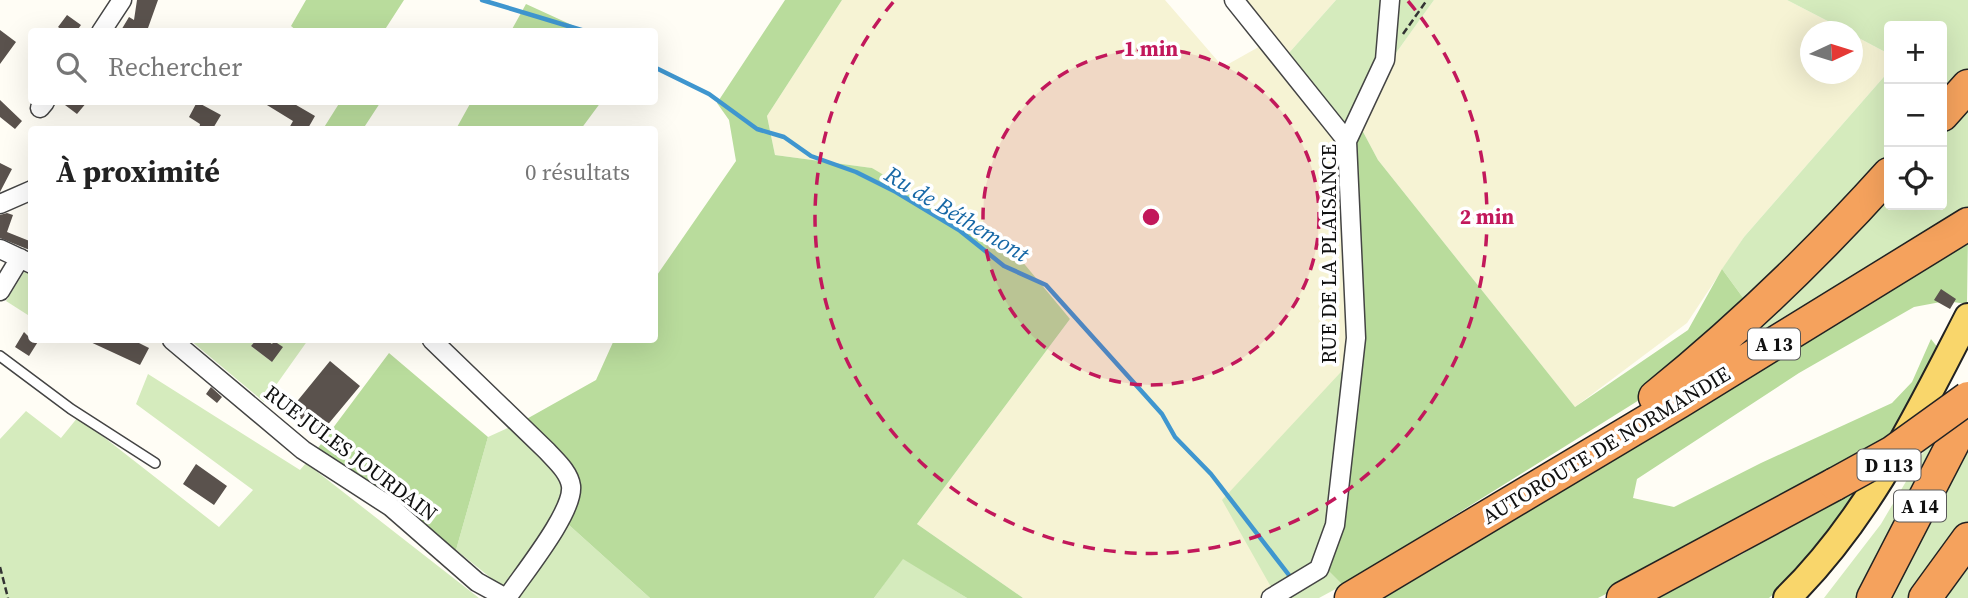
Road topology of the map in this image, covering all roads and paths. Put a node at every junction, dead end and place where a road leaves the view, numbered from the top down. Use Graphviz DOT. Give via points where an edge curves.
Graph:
graph roads {
  1 [pos="122,0"];
  2 [pos="1234,0"];
  3 [pos="1390,0"];
  4 [pos="1427,0"];
  5 [pos="104,28"];
  6 [pos="1385,60"];
  7 [pos="1968,86"];
  8 [pos="1947,109"];
  9 [pos="1347,141"];
  10 [pos="1884,179"];
  11 [pos="28,192"];
  12 [pos="0,204"];
  13 [pos="1968,224"];
  14 [pos="0,249"];
  15 [pos="26,261"];
  16 [pos="0,291"];
  17 [pos="1968,317"];
  18 [pos="176,343"];
  19 [pos="435,343"];
  20 [pos="1968,349"];
  21 [pos="0,356"];
  22 [pos="1968,398"];
  23 [pos="1968,414"];
  24 [pos="1578,460"];
  25 [pos="155,463"];
  26 [pos="1968,539"];
  27 [pos="0,567"];
  28 [pos="8,598"];
  29 [pos="506,598"];
  30 [pos="1270,598"];
  31 [pos="1351,598"];
  32 [pos="1623,598"];
  33 [pos="1787,598"];
  34 [pos="1808,598"];
  35 [pos="1873,598"];
  36 [pos="1925,598"];
  1 -- 5 [label="street"];
  2 -- 9 [label="street"];
  3 -- 6 [label="street, RUE DE LA PLAISANCE"];
  4 -- 6 [label="path"];
  6 -- 9 [label="street, RUE DE LA PLAISANCE"];
  7 -- 8 [label="highway"];
  9 -- 30 [label="street, RUE DE LA PLAISANCE" via="1356,338 1338,499 1327,551 1318,569"];
  10 -- 24 [label="highway" via="1807,261 1705,356"];
  11 -- 12 [label="street"];
  13 -- 24 [label="highway, AUTOROUTE DE NORMANDIE / A 13"];
  14 -- 15 [label="street"];
  15 -- 16 [label="street"];
  17 -- 33 [label="main road, D 113" via="1863,509"];
  18 -- 29 [label="street, RUE JULES JOURDAIN" via="303,450 391,507 477,582"];
  19 -- 29 [label="street" via="547,451 571,484 568,506"];
  20 -- 34 [label="main road, D 113" via="1884,504 1855,546"];
  21 -- 25 [label="lane"];
  22 -- 32 [label="highway, bridge" via="1893,452"];
  23 -- 35 [label="highway, A 14"];
  24 -- 31 [label="highway, AUTOROUTE DE NORMANDIE / A 13"];
  26 -- 36 [label="highway, A 14"];
  27 -- 28 [label="path"];
}
